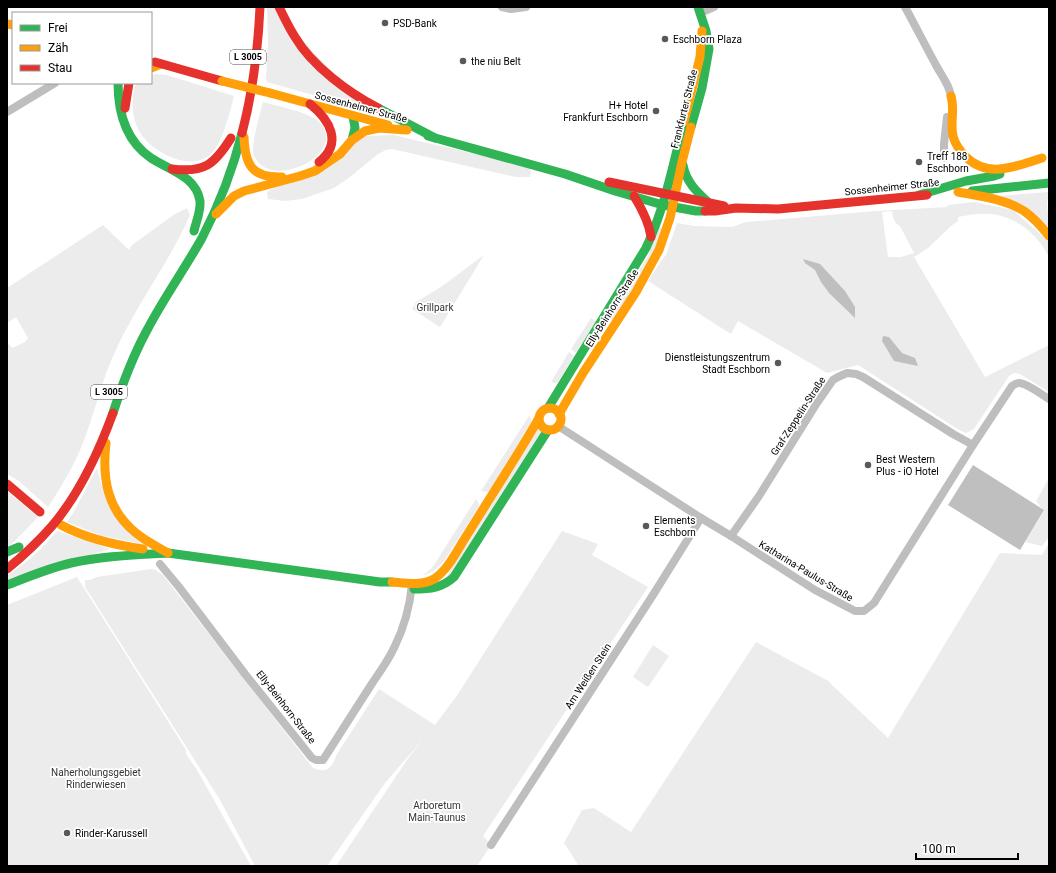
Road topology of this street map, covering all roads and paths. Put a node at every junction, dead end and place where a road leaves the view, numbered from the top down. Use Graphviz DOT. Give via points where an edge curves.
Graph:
graph roads {
  1 [pos="260,7"];
  2 [pos="279,7"];
  3 [pos="502,7"];
  4 [pos="526,7"];
  5 [pos="714,7"];
  6 [pos="905,7"];
  7 [pos="700,12"];
  8 [pos="250,21"];
  9 [pos="152,61"];
  10 [pos="161,64"];
  11 [pos="152,68"];
  12 [pos="53,84"];
  13 [pos="118,84"];
  14 [pos="129,84"];
  15 [pos="951,96"];
  16 [pos="310,104"];
  17 [pos="7,112"];
  18 [pos="238,112"];
  19 [pos="353,116"];
  20 [pos="244,126"];
  21 [pos="126,127"];
  22 [pos="407,130"];
  23 [pos="435,138"];
  24 [pos="352,140"];
  25 [pos="1046,156"];
  26 [pos="944,158"];
  27 [pos="682,162"];
  28 [pos="223,164"];
  29 [pos="172,169"];
  30 [pos="565,174"];
  31 [pos="1049,183"];
  32 [pos="958,192"];
  33 [pos="665,194"];
  34 [pos="919,195"];
  35 [pos="634,196"];
  36 [pos="676,197"];
  37 [pos="209,200"];
  38 [pos="709,203"];
  39 [pos="663,204"];
  40 [pos="673,207"];
  41 [pos="736,208"];
  42 [pos="210,221"];
  43 [pos="1049,236"];
  44 [pos="651,238"];
  45 [pos="602,320"];
  46 [pos="605,341"];
  47 [pos="1049,399"];
  48 [pos="548,408"];
  49 [pos="559,414"];
  50 [pos="539,418"];
  51 [pos="558,426"];
  52 [pos="107,428"];
  53 [pos="548,430"];
  54 [pos="94,437"];
  55 [pos="973,445"];
  56 [pos="7,484"];
  57 [pos="40,512"];
  58 [pos="701,518"];
  59 [pos="61,525"];
  60 [pos="731,536"];
  61 [pos="20,547"];
  62 [pos="7,552"];
  63 [pos="168,553"];
  64 [pos="7,557"];
  65 [pos="160,564"];
  66 [pos="7,569"];
  67 [pos="7,585"];
  68 [pos="412,586"];
  69 [pos="491,845"];
  1 -- 20 [label="main road, L 3005" via="254,76"];
  2 -- 23 [label="main road" via="295,38 315,63 342,86 370,104"];
  3 -- 4 [label="street"];
  5 -- 7 [label="street"];
  6 -- 15 [label="street"];
  7 -- 27 [label="main road, Frankfurter Straße" via="709,50 700,96"];
  7 -- 33 [label="main road, Frankfurter Straße" via="700,57"];
  8 -- 18 [label="main road, L 3005" via="245,75"];
  9 -- 10 [label="main road, Sossenheimer Straße"];
  10 -- 11 [label="main road"];
  10 -- 16 [label="main road, Sossenheimer Straße, bridge"];
  12 -- 17 [label="street"];
  13 -- 21 [label="main road" via="119,108"];
  14 -- 21 [label="main road" via="125,109"];
  15 -- 25 [label="main road" via="954,104 955,141 959,150 974,165 1003,170"];
  15 -- 26 [label="street" via="945,127"];
  16 -- 19 [label="main road, Sossenheimer Straße"];
  16 -- 20 [label="main road" via="324,117 333,136 331,149 327,155 306,170 272,177 254,170 249,165 245,152"];
  19 -- 22 [label="main road, Sossenheimer Straße"];
  19 -- 24 [label="main road" via="356,126"];
  20 -- 42 [label="main road, L 3005"];
  21 -- 29 [label="main road" via="134,142 145,154"];
  22 -- 23 [label="main road, Sossenheimer Straße"];
  22 -- 24 [label="main road" via="372,129"];
  23 -- 30 [label="main road, Sossenheimer Straße"];
  24 -- 42 [label="main road" via="336,157 315,171 244,190 226,203"];
  25 -- 34 [label="main road" via="994,176 966,181"];
  27 -- 36 [label="main road, Frankfurter Straße"];
  27 -- 38 [label="main road" via="686,178"];
  28 -- 29 [label="main road" via="232,135 219,156 208,165 184,171"];
  29 -- 37 [label="main road" via="184,177 198,194 199,209 192,234"];
  30 -- 33 [label="main road, Sossenheimer Straße"];
  30 -- 35 [label="main road, Sossenheimer Straße"];
  31 -- 32 [label="main road, Sossenheimer Straße"];
  32 -- 34 [label="main road, Sossenheimer Straße"];
  32 -- 43 [label="main road" via="993,199 1024,211 1038,222"];
  33 -- 36 [label="main road, Sossenheimer Straße"];
  33 -- 39 [label="main road, Frankfurter Straße"];
  34 -- 41 [label="main road, Sossenheimer Straße" via="778,209"];
  35 -- 39 [label="main road, Sossenheimer Straße"];
  35 -- 44 [label="main road" via="646,216"];
  36 -- 38 [label="main road, Sossenheimer Straße"];
  36 -- 40 [label="main road, Frankfurter Straße"];
  38 -- 41 [label="main road, Sossenheimer Straße"];
  39 -- 40 [label="main road, Sossenheimer Straße"];
  39 -- 44 [label="main road, Elly-Beinhorn-Straße"];
  40 -- 41 [label="main road, Sossenheimer Straße" via="703,212"];
  40 -- 46 [label="main road, Elly-Beinhorn-Straße" via="667,229 647,273"];
  42 -- 52 [label="main road, L 3005" via="129,365"];
  44 -- 45 [label="main road, Elly-Beinhorn-Straße"];
  45 -- 46 [label="main road" via="608,330"];
  45 -- 48 [label="main road, Elly-Beinhorn-Straße"];
  46 -- 49 [label="main road, Elly-Beinhorn-Straße"];
  47 -- 55 [label="street, Katharina-Paulus-Straße" via="1026,385 1017,383 1012,386"];
  48 -- 49 [label="main road"];
  48 -- 50 [label="main road, Elly-Beinhorn-Straße"];
  49 -- 51 [label="main road, Elly-Beinhorn-Straße"];
  50 -- 53 [label="main road" via="542,427"];
  50 -- 68 [label="main road, Elly-Beinhorn-Straße" via="445,568 430,580"];
  51 -- 53 [label="main road"];
  51 -- 58 [label="street, Katharina-Paulus-Straße"];
  52 -- 63 [label="main road" via="105,480 116,511 139,536"];
  52 -- 66 [label="main road, L 3005" via="92,466 71,502 39,541"];
  53 -- 68 [label="main road, Elly-Beinhorn-Straße" via="454,577 448,583 435,588"];
  54 -- 61 [label="main road" via="84,462 62,498 45,521"];
  55 -- 60 [label="street, Graf-Zeppelin-Straße" via="863,377 847,373 833,380"];
  55 -- 60 [label="street, Katharina-Paulus-Straße" via="874,603 864,611 855,611 815,590"];
  56 -- 57 [label="main road"];
  58 -- 60 [label="street, Katharina-Paulus-Straße"];
  58 -- 69 [label="street, Am Weißen Stein"];
  59 -- 63 [label="main road" via="103,542"];
  61 -- 62 [label="main road"];
  61 -- 64 [label="main road"];
  63 -- 67 [label="main road" via="72,563"];
  63 -- 68 [label="main road, Elly-Beinhorn-Straße"];
  65 -- 68 [label="street, Elly-Beinhorn-Straße" via="316,760 323,760 394,649 403,626"];
}
